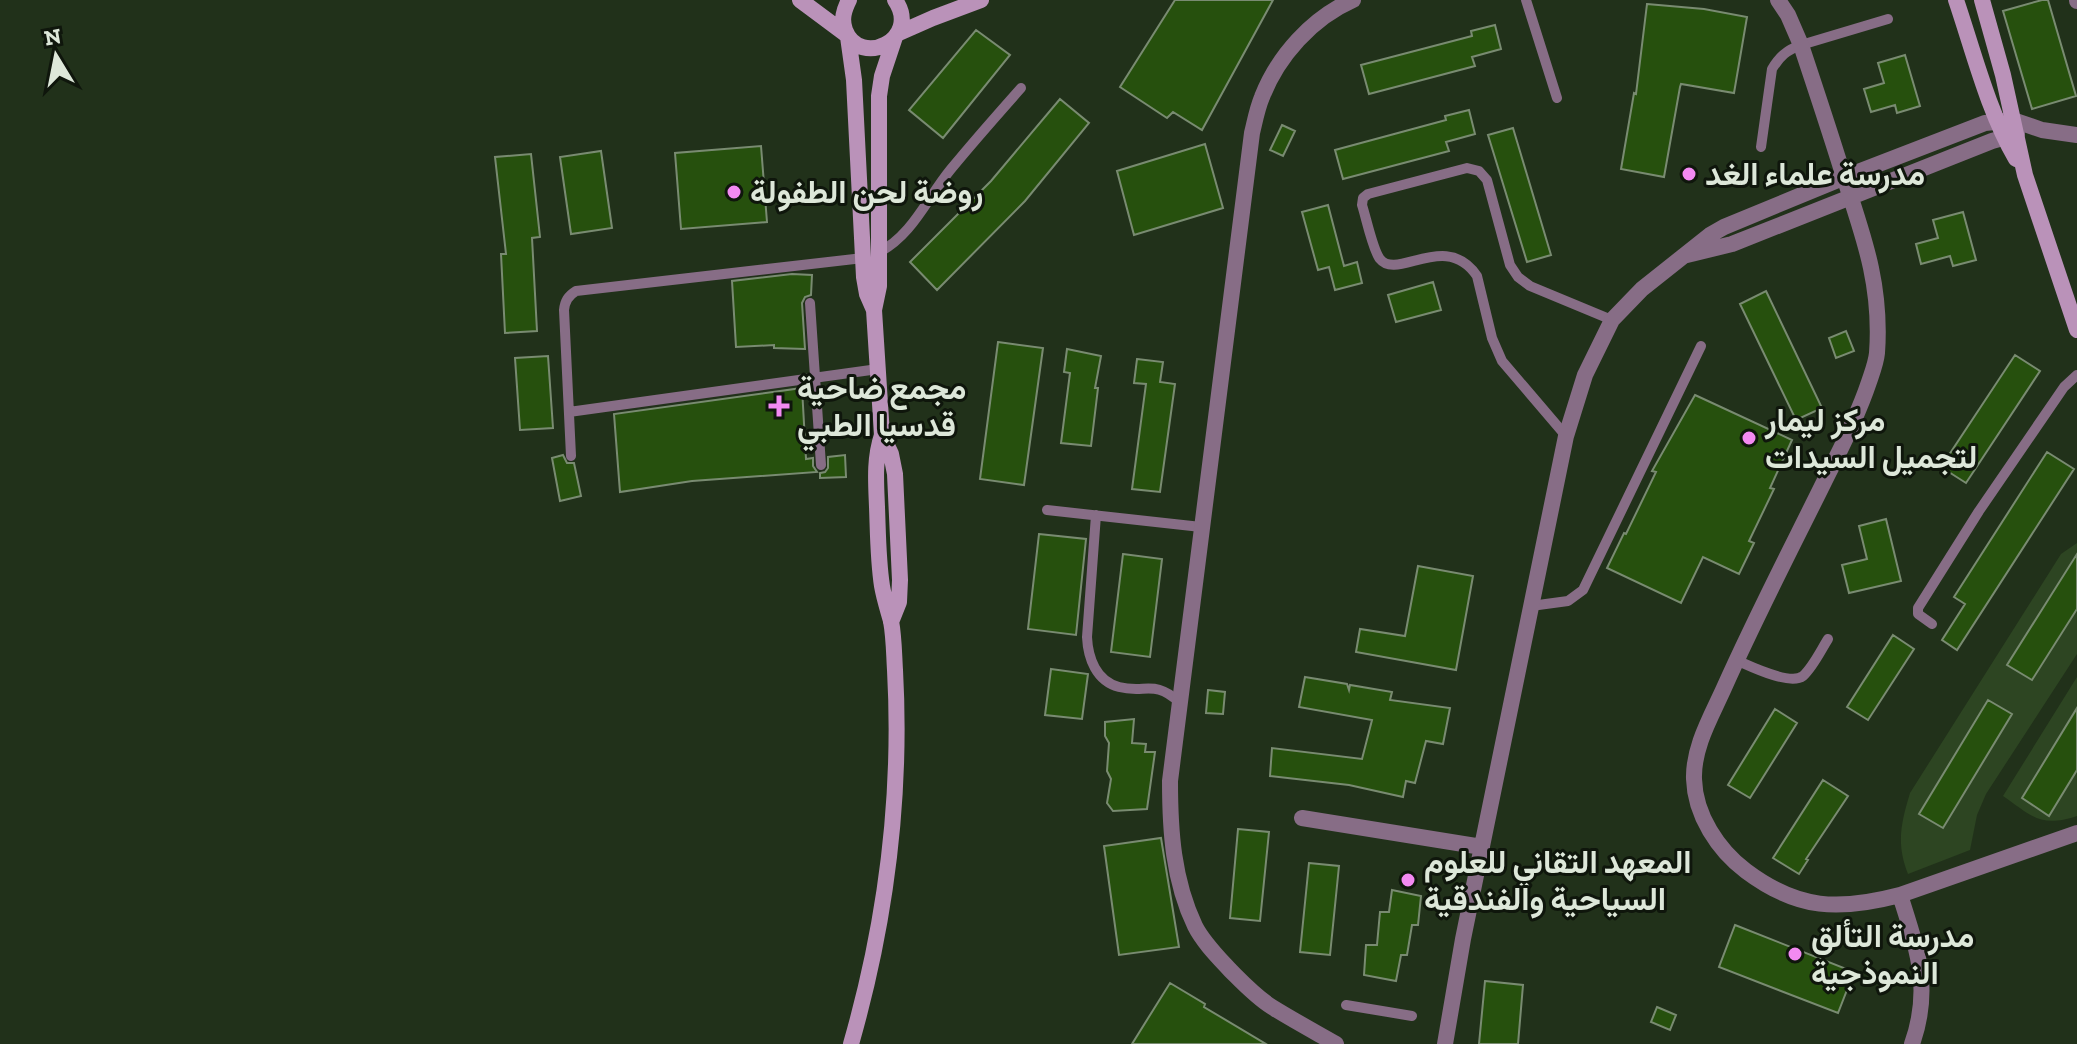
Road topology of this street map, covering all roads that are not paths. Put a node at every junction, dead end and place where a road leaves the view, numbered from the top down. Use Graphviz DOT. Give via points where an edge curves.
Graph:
graph roads {
  1 [pos="800,0"];
  2 [pos="849,0"];
  3 [pos="895,0"];
  4 [pos="981,0"];
  5 [pos="1353,0"];
  6 [pos="1526,0"];
  7 [pos="1778,0"];
  8 [pos="1956,0"];
  9 [pos="1982,0"];
  10 [pos="1888,19"];
  11 [pos="897,35"];
  12 [pos="848,36"];
  13 [pos="1801,45"];
  14 [pos="1021,88"];
  15 [pos="1557,98"];
  16 [pos="2008,128"];
  17 [pos="2077,135"];
  18 [pos="1761,147"];
  19 [pos="1845,177"];
  20 [pos="1852,196"];
  21 [pos="1687,255"];
  22 [pos="871,256"];
  23 [pos="810,303"];
  24 [pos="1612,320"];
  25 [pos="2077,330"];
  26 [pos="1701,346"];
  27 [pos="878,369"];
  28 [pos="2077,375"];
  29 [pos="816,378"];
  30 [pos="569,412"];
  31 [pos="1566,436"];
  32 [pos="571,456"];
  33 [pos="821,465"];
  34 [pos="1047,510"];
  35 [pos="1096,515"];
  36 [pos="1201,527"];
  37 [pos="1531,606"];
  38 [pos="1932,624"];
  39 [pos="1828,639"];
  40 [pos="1736,660"];
  41 [pos="1179,702"];
  42 [pos="1302,818"];
  43 [pos="2077,833"];
  44 [pos="1482,847"];
  45 [pos="1900,895"];
  46 [pos="1346,1005"];
  47 [pos="1412,1016"];
  48 [pos="851,1044"];
  49 [pos="1336,1044"];
  50 [pos="1445,1044"];
  51 [pos="1912,1044"];
  1 -- 12 [label="main road"];
  2 -- 12 [label="main road" via="843,23"];
  3 -- 11 [label="main road" via="902,13"];
  4 -- 11 [label="main road"];
  5 -- 36 [label="street" via="1304,33 1280,62 1262,97 1252,133"];
  6 -- 15 [label="lane"];
  7 -- 13 [label="street"];
  8 -- 16 [label="main road"];
  9 -- 16 [label="main road" via="2003,75"];
  10 -- 13 [label="lane"];
  11 -- 12 [label="main road" via="877,48"];
  11 -- 22 [label="main road" via="879,96"];
  12 -- 22 [label="main road"];
  13 -- 18 [label="lane" via="1789,49 1772,69"];
  13 -- 19 [label="street"];
  14 -- 22 [label="lane" via="950,170 906,233"];
  16 -- 17 [label="street"];
  16 -- 19 [label="street" via="1974,127"];
  16 -- 20 [label="street"];
  16 -- 25 [label="main road"];
  19 -- 20 [label="street"];
  19 -- 21 [label="street" via="1724,227"];
  20 -- 21 [label="street" via="1732,244"];
  20 -- 40 [label="street" via="1877,297 1877,357 1860,409"];
  21 -- 24 [label="street"];
  22 -- 27 [label="main road" via="879,286 874,310"];
  22 -- 30 [label="lane" via="576,291 564,310"];
  23 -- 29 [label="lane"];
  24 -- 31 [label="street" via="1585,375"];
  24 -- 31 [label="lane" via="1518,277 1487,180 1479,171 1467,168 1363,198 1383,262 1393,265 1440,255 1458,258 1472,269 1502,361"];
  26 -- 37 [label="lane" via="1583,590 1568,601"];
  27 -- 29 [label="lane"];
  27 -- 48 [label="main road" via="882,435 875,474 881,577 891,622 894,814 878,934"];
  28 -- 38 [label="lane" via="1979,511 1918,608"];
  29 -- 30 [label="lane"];
  29 -- 33 [label="lane"];
  30 -- 32 [label="lane"];
  31 -- 37 [label="street"];
  34 -- 35 [label="lane"];
  35 -- 36 [label="lane"];
  35 -- 41 [label="lane" via="1087,637 1092,662 1098,673 1120,687 1161,689"];
  36 -- 41 [label="street"];
  37 -- 44 [label="street"];
  39 -- 40 [label="lane" via="1795,680"];
  40 -- 45 [label="street" via="1695,758 1695,794 1719,844 1762,884 1793,897 1846,906"];
  41 -- 49 [label="street" via="1170,825 1174,861 1196,929 1269,1005"];
  42 -- 44 [label="street"];
  43 -- 45 [label="street"];
  44 -- 50 [label="street"];
  45 -- 51 [label="street" via="1922,975"];
  46 -- 47 [label="lane"];
}
